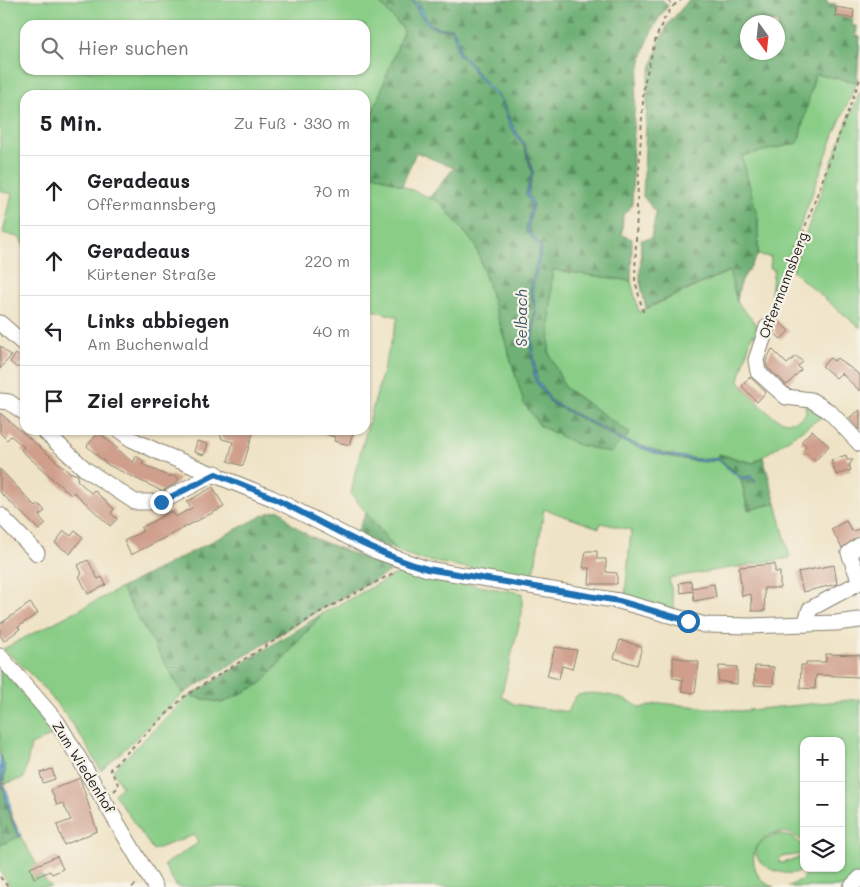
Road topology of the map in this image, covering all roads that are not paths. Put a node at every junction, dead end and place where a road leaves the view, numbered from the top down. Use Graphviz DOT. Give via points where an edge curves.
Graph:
graph roads {
  1 [pos="0,323"];
  2 [pos="767,327"];
  3 [pos="20,341"];
  4 [pos="0,401"];
  5 [pos="20,410"];
  6 [pos="49,435"];
  7 [pos="126,435"];
  8 [pos="860,444"];
  9 [pos="216,474"];
  10 [pos="0,515"];
  11 [pos="860,545"];
  12 [pos="37,553"];
  13 [pos="860,582"];
  14 [pos="860,620"];
  15 [pos="804,624"];
  16 [pos="0,656"];
  17 [pos="860,878"];
  18 [pos="155,887"];
  19 [pos="851,887"];
  1 -- 3 [label="street"];
  2 -- 8 [label="street, Offermannsberg" via="756,360 758,372 786,397 811,400 830,412"];
  4 -- 5 [label="street" via="9,402"];
  6 -- 9 [label="street" via="85,468 136,502 161,502"];
  7 -- 9 [label="street" via="163,454"];
  9 -- 15 [label="street" via="272,498 368,547 427,569 569,591 637,605 705,625"];
  10 -- 12 [label="street"];
  11 -- 13 [label="street" via="850,553"];
  13 -- 15 [label="street" via="810,609"];
  14 -- 15 [label="street"];
  16 -- 18 [label="street, Zum Wiedenhof" via="58,723"];
  17 -- 19 [label="street"];
}
